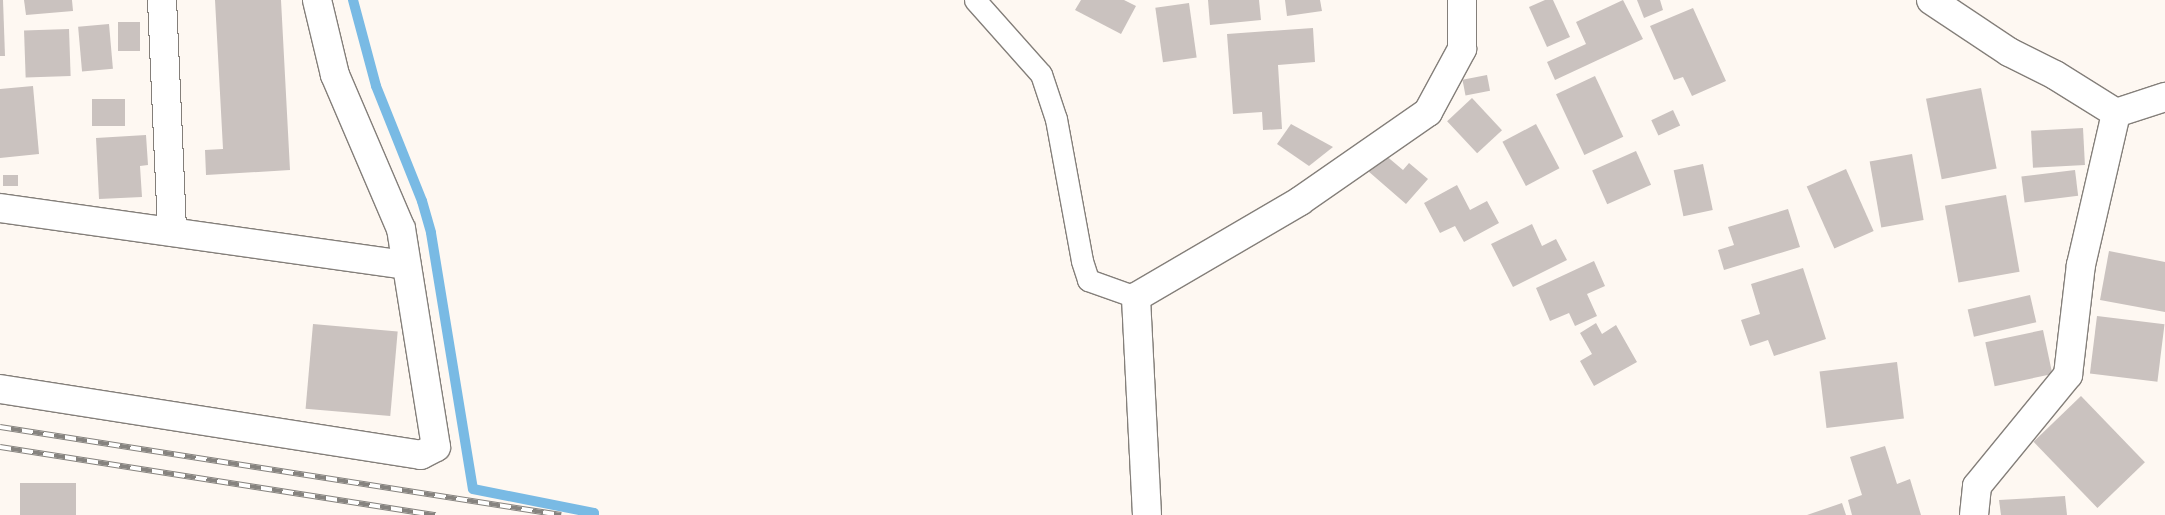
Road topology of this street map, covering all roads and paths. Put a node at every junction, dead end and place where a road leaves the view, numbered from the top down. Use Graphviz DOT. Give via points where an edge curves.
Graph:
graph roads {
  1 [pos="162,0"];
  2 [pos="317,0"];
  3 [pos="975,0"];
  4 [pos="1462,0"];
  5 [pos="1931,0"];
  6 [pos="2165,97"];
  7 [pos="2116,113"];
  8 [pos="0,208"];
  9 [pos="172,232"];
  10 [pos="406,265"];
  11 [pos="1136,297"];
  12 [pos="0,389"];
  13 [pos="1147,515"];
  14 [pos="1974,515"];
  1 -- 9 [label="street"];
  2 -- 10 [label="street" via="335,75 401,229"];
  3 -- 11 [label="lane" via="1041,74 1056,119 1088,280"];
  4 -- 11 [label="street" via="1462,50 1428,112 1300,201"];
  5 -- 7 [label="street" via="2009,52 2055,75"];
  6 -- 7 [label="street"];
  7 -- 14 [label="street" via="2081,266 2068,375 1977,486"];
  8 -- 9 [label="street"];
  9 -- 10 [label="street"];
  10 -- 12 [label="street" via="436,447 420,454"];
  11 -- 13 [label="street"];
}
